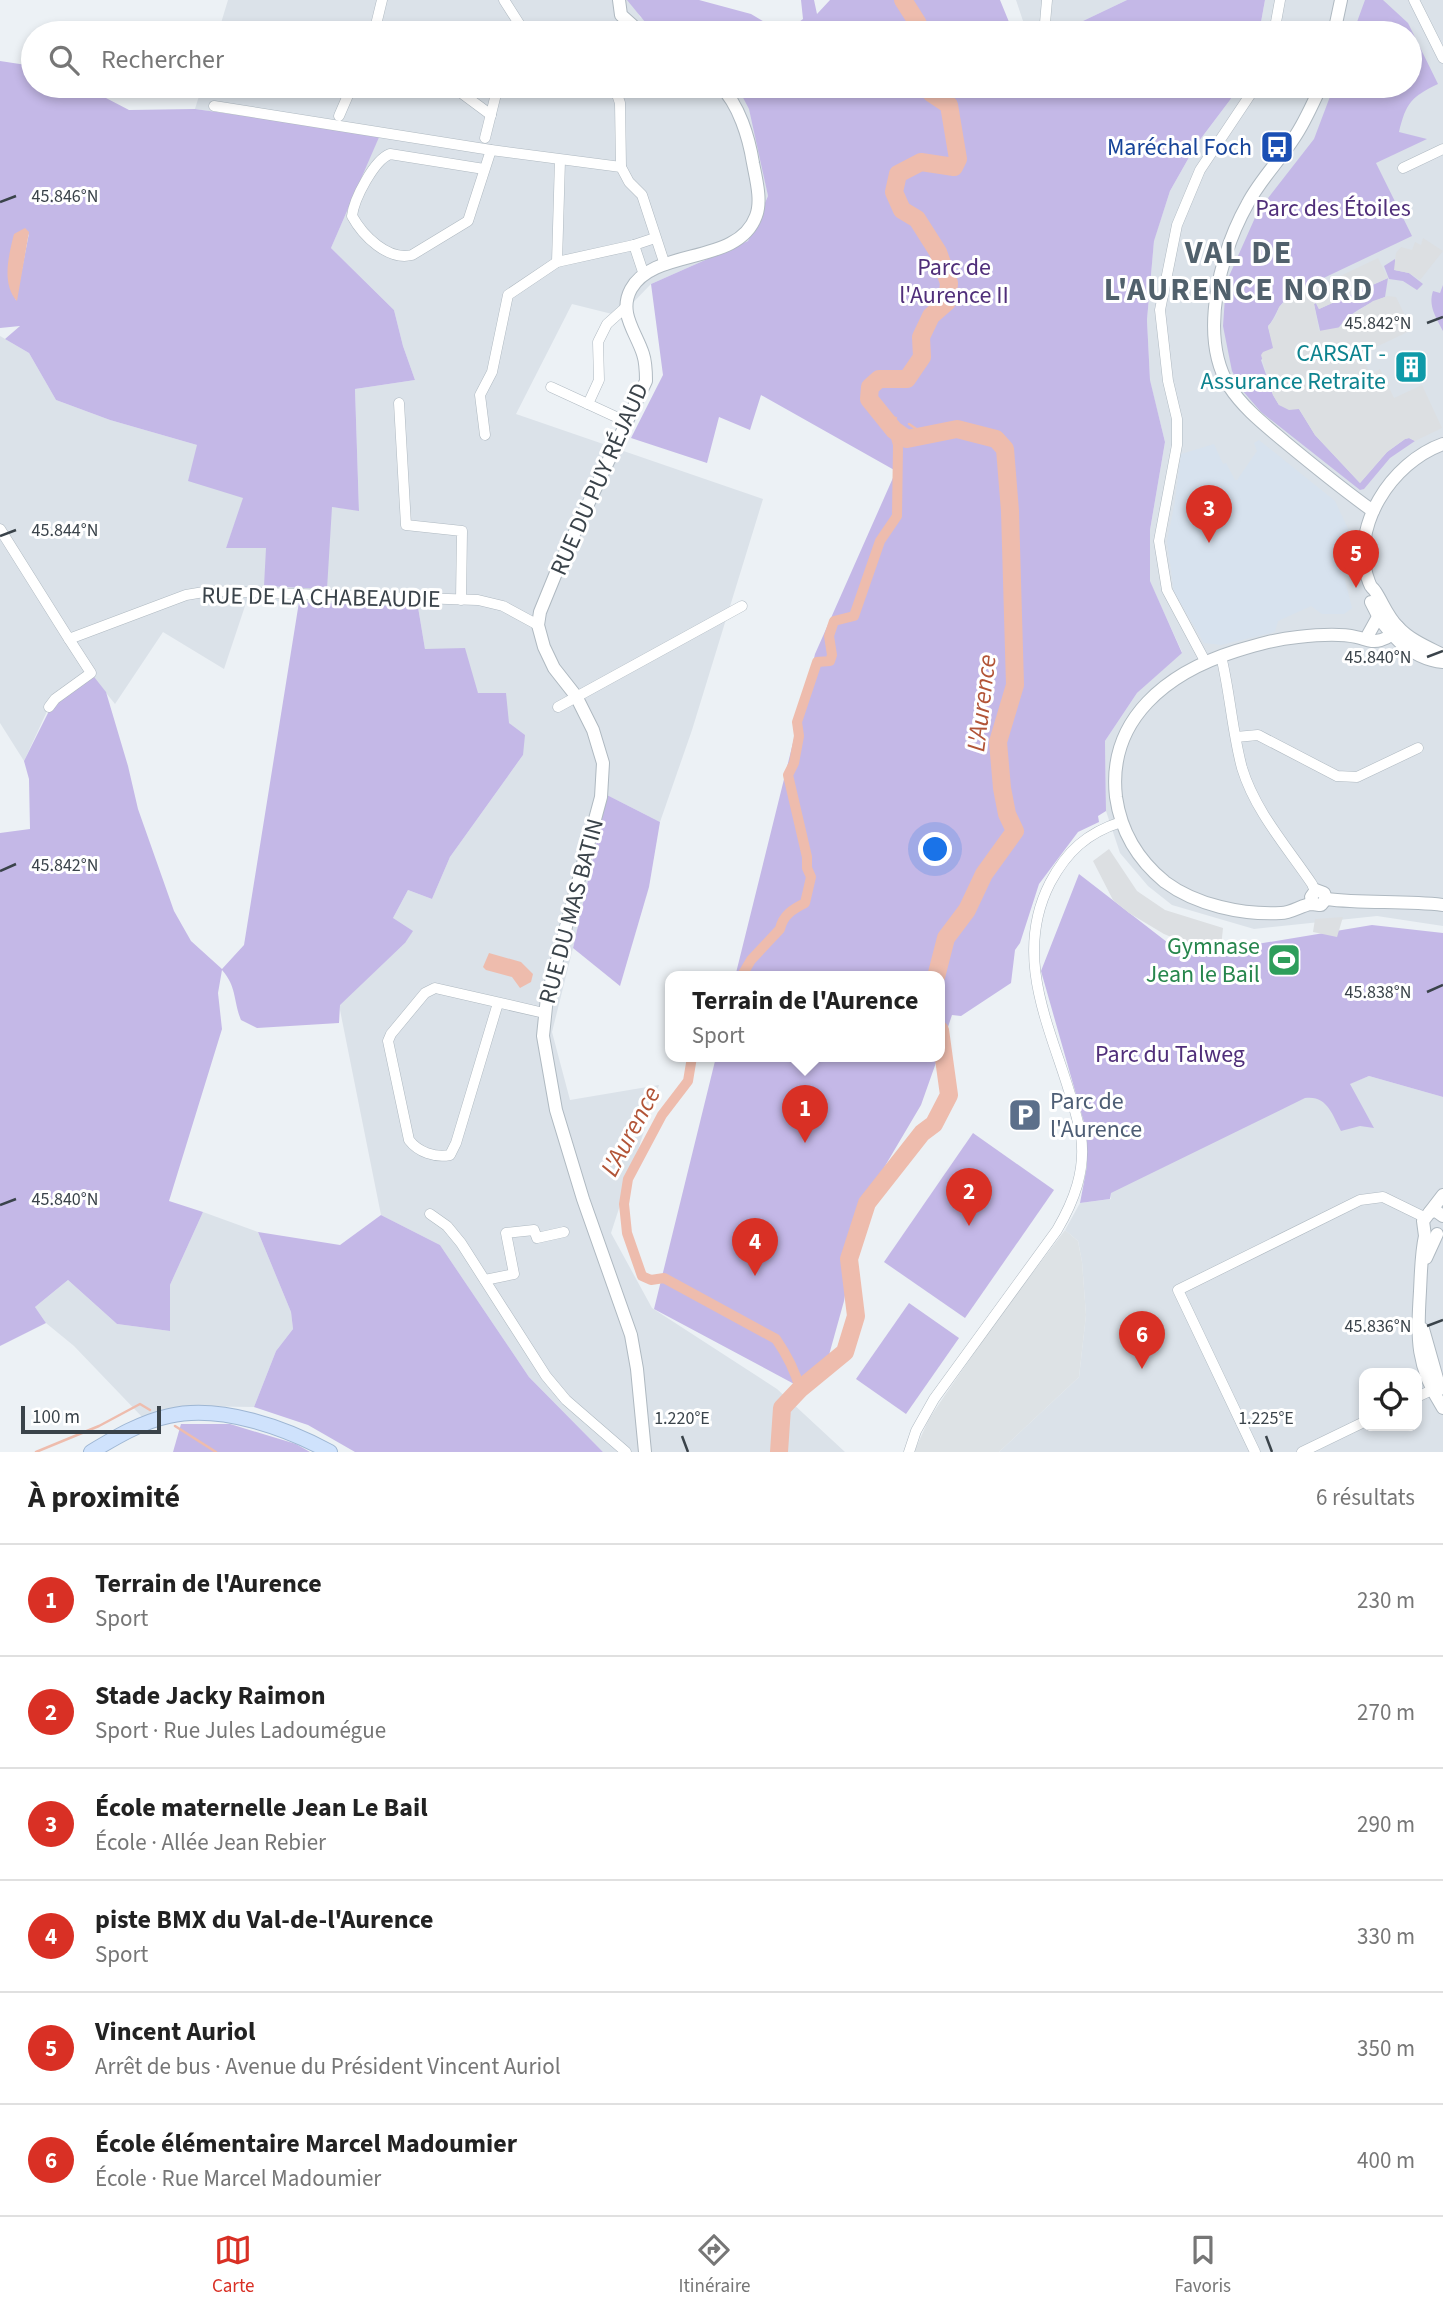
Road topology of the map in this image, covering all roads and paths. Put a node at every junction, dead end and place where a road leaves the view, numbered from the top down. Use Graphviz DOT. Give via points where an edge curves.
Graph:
graph roads {
  1 [pos="382,0"];
  2 [pos="504,0"];
  3 [pos="619,0"];
  4 [pos="1046,0"];
  5 [pos="1280,0"];
  6 [pos="1341,0"];
  7 [pos="1414,0"];
  8 [pos="377,21"];
  9 [pos="518,21"];
  10 [pos="628,21"];
  11 [pos="1045,21"];
  12 [pos="1276,21"];
  13 [pos="1337,21"];
  14 [pos="1443,58"];
  15 [pos="347,98"];
  16 [pos="468,98"];
  17 [pos="495,98"];
  18 [pos="618,98"];
  19 [pos="728,98"];
  20 [pos="1248,98"];
  21 [pos="1315,98"];
  22 [pos="214,106"];
  23 [pos="491,115"];
  24 [pos="340,116"];
  25 [pos="485,138"];
  26 [pos="491,149"];
  27 [pos="1443,149"];
  28 [pos="560,160"];
  29 [pos="621,167"];
  30 [pos="1402,168"];
  31 [pos="484,169"];
  32 [pos="655,238"];
  33 [pos="634,245"];
  34 [pos="557,262"];
  35 [pos="665,265"];
  36 [pos="644,275"];
  37 [pos="626,307"];
  38 [pos="551,387"];
  39 [pos="399,403"];
  40 [pos="588,404"];
  41 [pos="627,422"];
  42 [pos="485,435"];
  43 [pos="1443,444"];
  44 [pos="1373,511"];
  45 [pos="0,529"];
  46 [pos="1369,585"];
  47 [pos="461,600"];
  48 [pos="742,606"];
  49 [pos="1378,617"];
  50 [pos="538,625"];
  51 [pos="1393,629"];
  52 [pos="1362,636"];
  53 [pos="69,639"];
  54 [pos="1443,655"];
  55 [pos="1221,656"];
  56 [pos="1205,661"];
  57 [pos="1443,662"];
  58 [pos="576,696"];
  59 [pos="49,707"];
  60 [pos="558,707"];
  61 [pos="1236,737"];
  62 [pos="1418,748"];
  63 [pos="1121,822"];
  64 [pos="1314,897"];
  65 [pos="1443,905"];
  66 [pos="498,1003"];
  67 [pos="544,1013"];
  68 [pos="1443,1195"];
  69 [pos="430,1214"];
  70 [pos="1443,1216"];
  71 [pos="1432,1224"];
  72 [pos="564,1232"];
  73 [pos="485,1280"];
  74 [pos="1439,1393"];
  75 [pos="1443,1408"];
  76 [pos="1359,1424"];
  77 [pos="91,1452"];
  78 [pos="330,1452"];
  79 [pos="626,1452"];
  80 [pos="645,1452"];
  81 [pos="909,1452"];
  82 [pos="1255,1452"];
  83 [pos="1302,1452"];
  1 -- 8 [label="street"];
  2 -- 9 [label="street"];
  3 -- 10 [label="street" via="621,15"];
  4 -- 11 [label="street"];
  5 -- 12 [label="street"];
  6 -- 13 [label="street"];
  7 -- 14 [label="street"];
  15 -- 24 [label="street"];
  16 -- 23 [label="street"];
  17 -- 23 [label="street"];
  18 -- 29 [label="street"];
  19 -- 35 [label="street" via="750,146 758,188 756,216 743,235 717,249"];
  20 -- 56 [label="street" via="1200,170 1177,225 1160,310 1177,445 1159,541 1167,590"];
  21 -- 44 [label="street" via="1293,140 1248,202 1226,250 1218,281 1220,366 1237,398 1265,425"];
  22 -- 26 [label="street"];
  23 -- 25 [label="street"];
  26 -- 28 [label="street"];
  26 -- 31 [label="street"];
  27 -- 30 [label="street"];
  28 -- 29 [label="street"];
  28 -- 34 [label="street"];
  29 -- 32 [label="street" via="642,195"];
  31 -- 31 [label="street" via="468,221 412,255 389,254 352,216 356,199 377,163 390,154"];
  32 -- 33 [label="street"];
  32 -- 35 [label="street"];
  33 -- 34 [label="street"];
  33 -- 36 [label="street"];
  34 -- 42 [label="street" via="508,295 492,372 480,395"];
  35 -- 36 [label="street"];
  36 -- 37 [label="street" via="629,293"];
  37 -- 40 [label="street" via="607,324 598,342 599,380"];
  37 -- 41 [label="street, RUE DU PUY RÉJAUD" via="646,367 646,381"];
  38 -- 40 [label="street"];
  39 -- 47 [label="street" via="406,525 462,531"];
  40 -- 41 [label="street"];
  41 -- 50 [label="street, RUE DU PUY RÉJAUD" via="558,568"];
  43 -- 44 [label="street" via="1402,470"];
  44 -- 46 [label="street" via="1364,562"];
  45 -- 53 [label="street"];
  46 -- 49 [label="street"];
  46 -- 51 [label="street"];
  47 -- 50 [label="street, RUE DE LA CHABEAUDIE" via="503,606"];
  47 -- 53 [label="street, RUE DE LA CHABEAUDIE" via="210,591 186,595"];
  48 -- 58 [label="street"];
  49 -- 51 [label="street"];
  49 -- 52 [label="street"];
  50 -- 58 [label="street, RUE DU MAS BATIN" via="554,668"];
  51 -- 52 [label="street" via="1380,640 1368,642"];
  51 -- 54 [label="street"];
  51 -- 57 [label="street" via="1414,652"];
  52 -- 55 [label="street" via="1273,640"];
  53 -- 59 [label="street" via="91,673"];
  55 -- 56 [label="street"];
  55 -- 61 [label="street"];
  56 -- 63 [label="street" via="1171,680 1139,709 1116,766"];
  58 -- 60 [label="street"];
  58 -- 67 [label="street, RUE DU MAS BATIN" via="603,763 601,797"];
  61 -- 62 [label="street" via="1258,735 1337,776 1357,777"];
  61 -- 64 [label="street" via="1243,769 1259,804 1312,884"];
  63 -- 64 [label="street" via="1148,868 1181,894 1244,911 1283,914"];
  63 -- 81 [label="street" via="1090,834 1061,862 1040,902 1034,934 1036,986 1081,1136 1078,1185 1056,1230 934,1399"];
  64 -- 65 [label="street" via="1321,905 1326,899"];
  66 -- 66 [label="street" via="450,1155 416,1150 409,1140 388,1049 391,1034 425,993 435,988"];
  66 -- 67 [label="street"];
  67 -- 80 [label="street, RUE DU MAS BATIN" via="543,1036 556,1110 631,1335"];
  68 -- 71 [label="street"];
  69 -- 73 [label="street" via="461,1242"];
  70 -- 71 [label="street" via="1436,1211"];
  71 -- 74 [label="street" via="1421,1271 1419,1314"];
  71 -- 82 [label="street" via="1383,1197 1360,1200 1178,1290"];
  72 -- 73 [label="street" via="537,1238 534,1230 506,1233 514,1274"];
  73 -- 79 [label="street" via="546,1376 566,1400"];
  74 -- 75 [label="street"];
  76 -- 83 [label="street"];
  77 -- 78 [label="main road" via="129,1430 171,1415 211,1413 260,1422 304,1437"];
}
